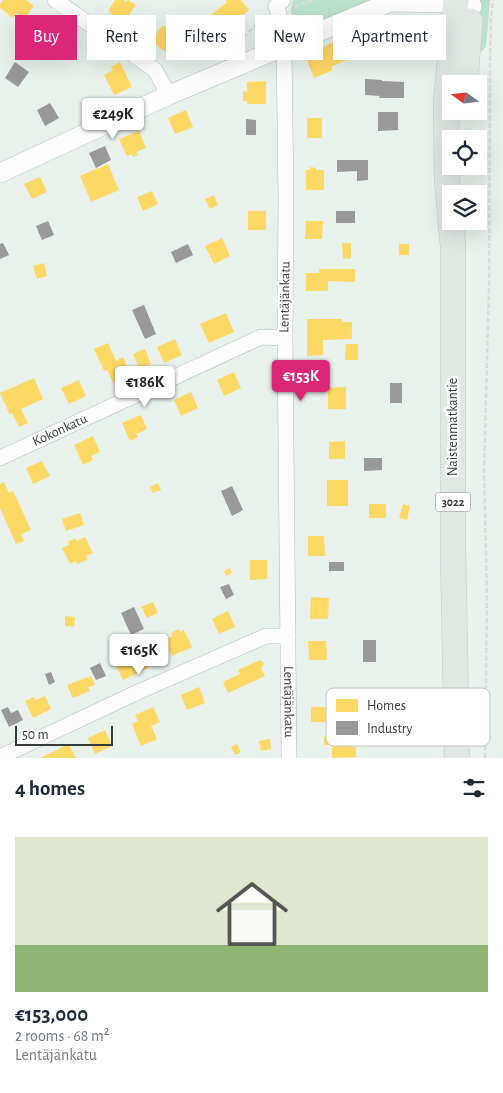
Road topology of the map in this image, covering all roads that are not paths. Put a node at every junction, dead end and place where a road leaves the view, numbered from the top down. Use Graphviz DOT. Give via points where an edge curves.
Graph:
graph roads {
  1 [pos="55,0"];
  2 [pos="393,1"];
  3 [pos="470,2"];
  4 [pos="323,31"];
  5 [pos="255,59"];
  6 [pos="284,60"];
  7 [pos="466,75"];
  8 [pos="169,95"];
  9 [pos="0,173"];
  10 [pos="454,233"];
  11 [pos="285,338"];
  12 [pos="0,458"];
  13 [pos="288,636"];
  14 [pos="456,688"];
  15 [pos="0,757"];
  16 [pos="289,758"];
  1 -- 8 [label="street" via="155,70"];
  2 -- 3 [label="street"];
  2 -- 4 [label="street"];
  3 -- 7 [label="main road"];
  3 -- 10 [label="main road, Naistenmatkantie / 3022" via="446,102 447,179"];
  5 -- 8 [label="street"];
  6 -- 11 [label="street, Lentäjänkatu"];
  8 -- 9 [label="street"];
  10 -- 14 [label="main road, Naistenmatkantie / 3022"];
  11 -- 12 [label="street, Kokonkatu" via="262,338"];
  11 -- 13 [label="street, Lentäjänkatu"];
  13 -- 15 [label="street" via="266,636"];
  13 -- 16 [label="street, Lentäjänkatu"];
}
